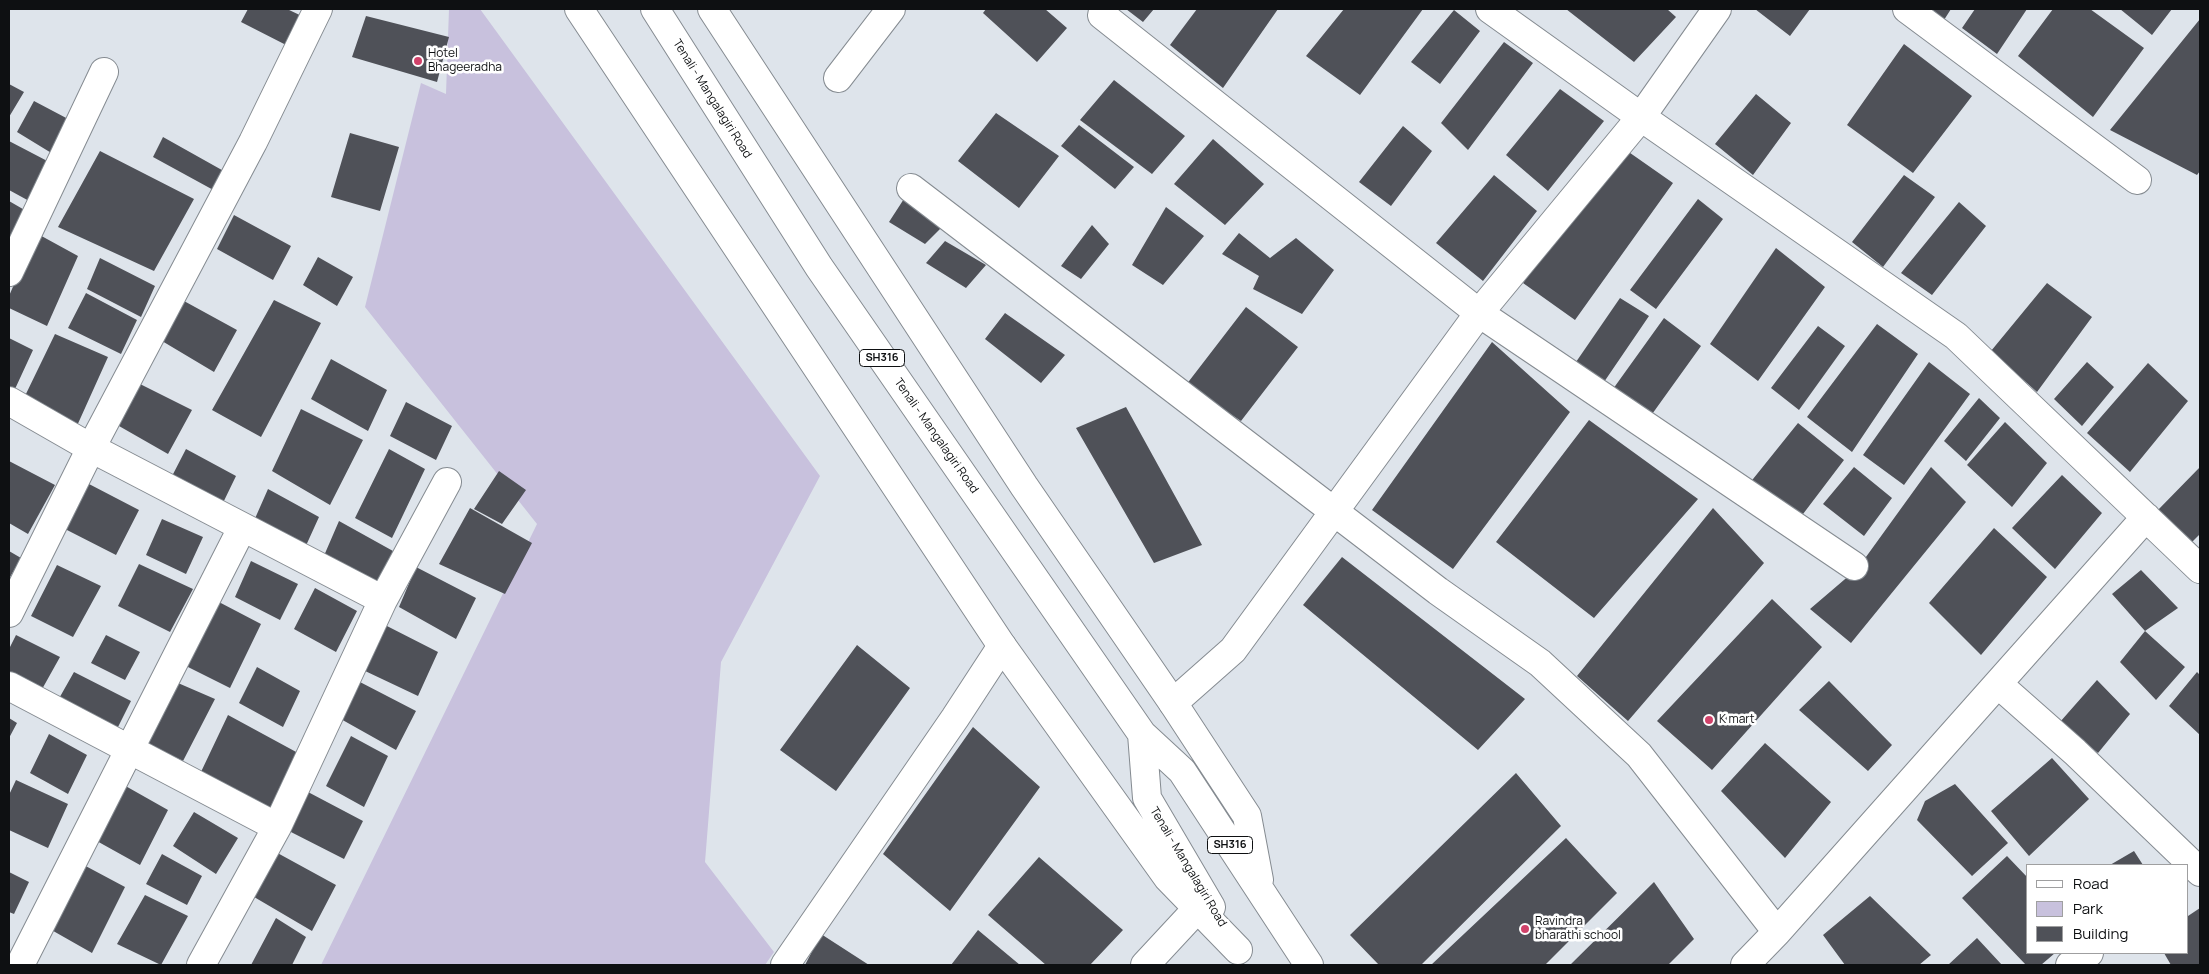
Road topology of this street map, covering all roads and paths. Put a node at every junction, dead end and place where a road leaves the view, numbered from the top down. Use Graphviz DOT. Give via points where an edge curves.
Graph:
graph roads {
  1 [pos="318,9"];
  2 [pos="579,9"];
  3 [pos="655,9"];
  4 [pos="712,9"];
  5 [pos="891,9"];
  6 [pos="1490,9"];
  7 [pos="1717,9"];
  8 [pos="1907,9"];
  9 [pos="1102,15"];
  10 [pos="104,72"];
  11 [pos="838,78"];
  12 [pos="1641,118"];
  13 [pos="2137,180"];
  14 [pos="911,188"];
  15 [pos="9,272"];
  16 [pos="1479,313"];
  17 [pos="9,400"];
  18 [pos="91,448"];
  19 [pos="447,482"];
  20 [pos="1335,511"];
  21 [pos="2146,517"];
  22 [pos="242,528"];
  23 [pos="1854,566"];
  24 [pos="2200,569"];
  25 [pos="382,600"];
  26 [pos="9,613"];
  27 [pos="1002,646"];
  28 [pos="1998,684"];
  29 [pos="9,686"];
  30 [pos="1173,703"];
  31 [pos="1142,734"];
  32 [pos="129,751"];
  33 [pos="277,827"];
  34 [pos="2200,872"];
  35 [pos="2200,881"];
  36 [pos="2189,888"];
  37 [pos="1262,893"];
  38 [pos="1197,909"];
  39 [pos="1777,932"];
  40 [pos="2087,954"];
  41 [pos="1243,958"];
  42 [pos="20,965"];
  43 [pos="201,965"];
  44 [pos="784,965"];
  45 [pos="1145,965"];
  46 [pos="1309,965"];
  47 [pos="1745,965"];
  48 [pos="2070,965"];
  1 -- 18 [label="street" via="253,142"];
  2 -- 27 [label="street"];
  3 -- 31 [label="street, Tenali - Mangalagiri Road / SH316" via="819,268"];
  4 -- 30 [label="street" via="1024,486"];
  5 -- 11 [label="street"];
  6 -- 12 [label="street"];
  7 -- 12 [label="street"];
  8 -- 13 [label="street"];
  9 -- 16 [label="street"];
  10 -- 15 [label="street"];
  12 -- 16 [label="street"];
  12 -- 21 [label="street" via="1956,336"];
  14 -- 20 [label="street"];
  16 -- 20 [label="street"];
  16 -- 23 [label="street"];
  17 -- 18 [label="street"];
  18 -- 22 [label="street"];
  18 -- 26 [label="street"];
  19 -- 25 [label="street"];
  20 -- 30 [label="street" via="1233,650"];
  20 -- 39 [label="street" via="1438,592 1540,663 1639,755"];
  21 -- 24 [label="street"];
  21 -- 28 [label="street"];
  22 -- 25 [label="street"];
  22 -- 32 [label="street"];
  25 -- 33 [label="street"];
  27 -- 38 [label="street" via="1168,878"];
  27 -- 44 [label="street"];
  28 -- 34 [label="street" via="2075,752"];
  28 -- 39 [label="street"];
  29 -- 32 [label="street"];
  30 -- 37 [label="street" via="1246,816"];
  31 -- 37 [label="street, Tenali - Mangalagiri Road / SH316" via="1182,771"];
  31 -- 41 [label="street, Tenali - Mangalagiri Road / SH316" via="1147,798"];
  32 -- 33 [label="street"];
  32 -- 42 [label="street"];
  33 -- 43 [label="street"];
  35 -- 36 [label="street"];
  37 -- 46 [label="street, Tenali - Mangalagiri Road / SH316"];
  38 -- 41 [label="street"];
  38 -- 45 [label="street"];
  39 -- 47 [label="street"];
  40 -- 48 [label="street"];
}
